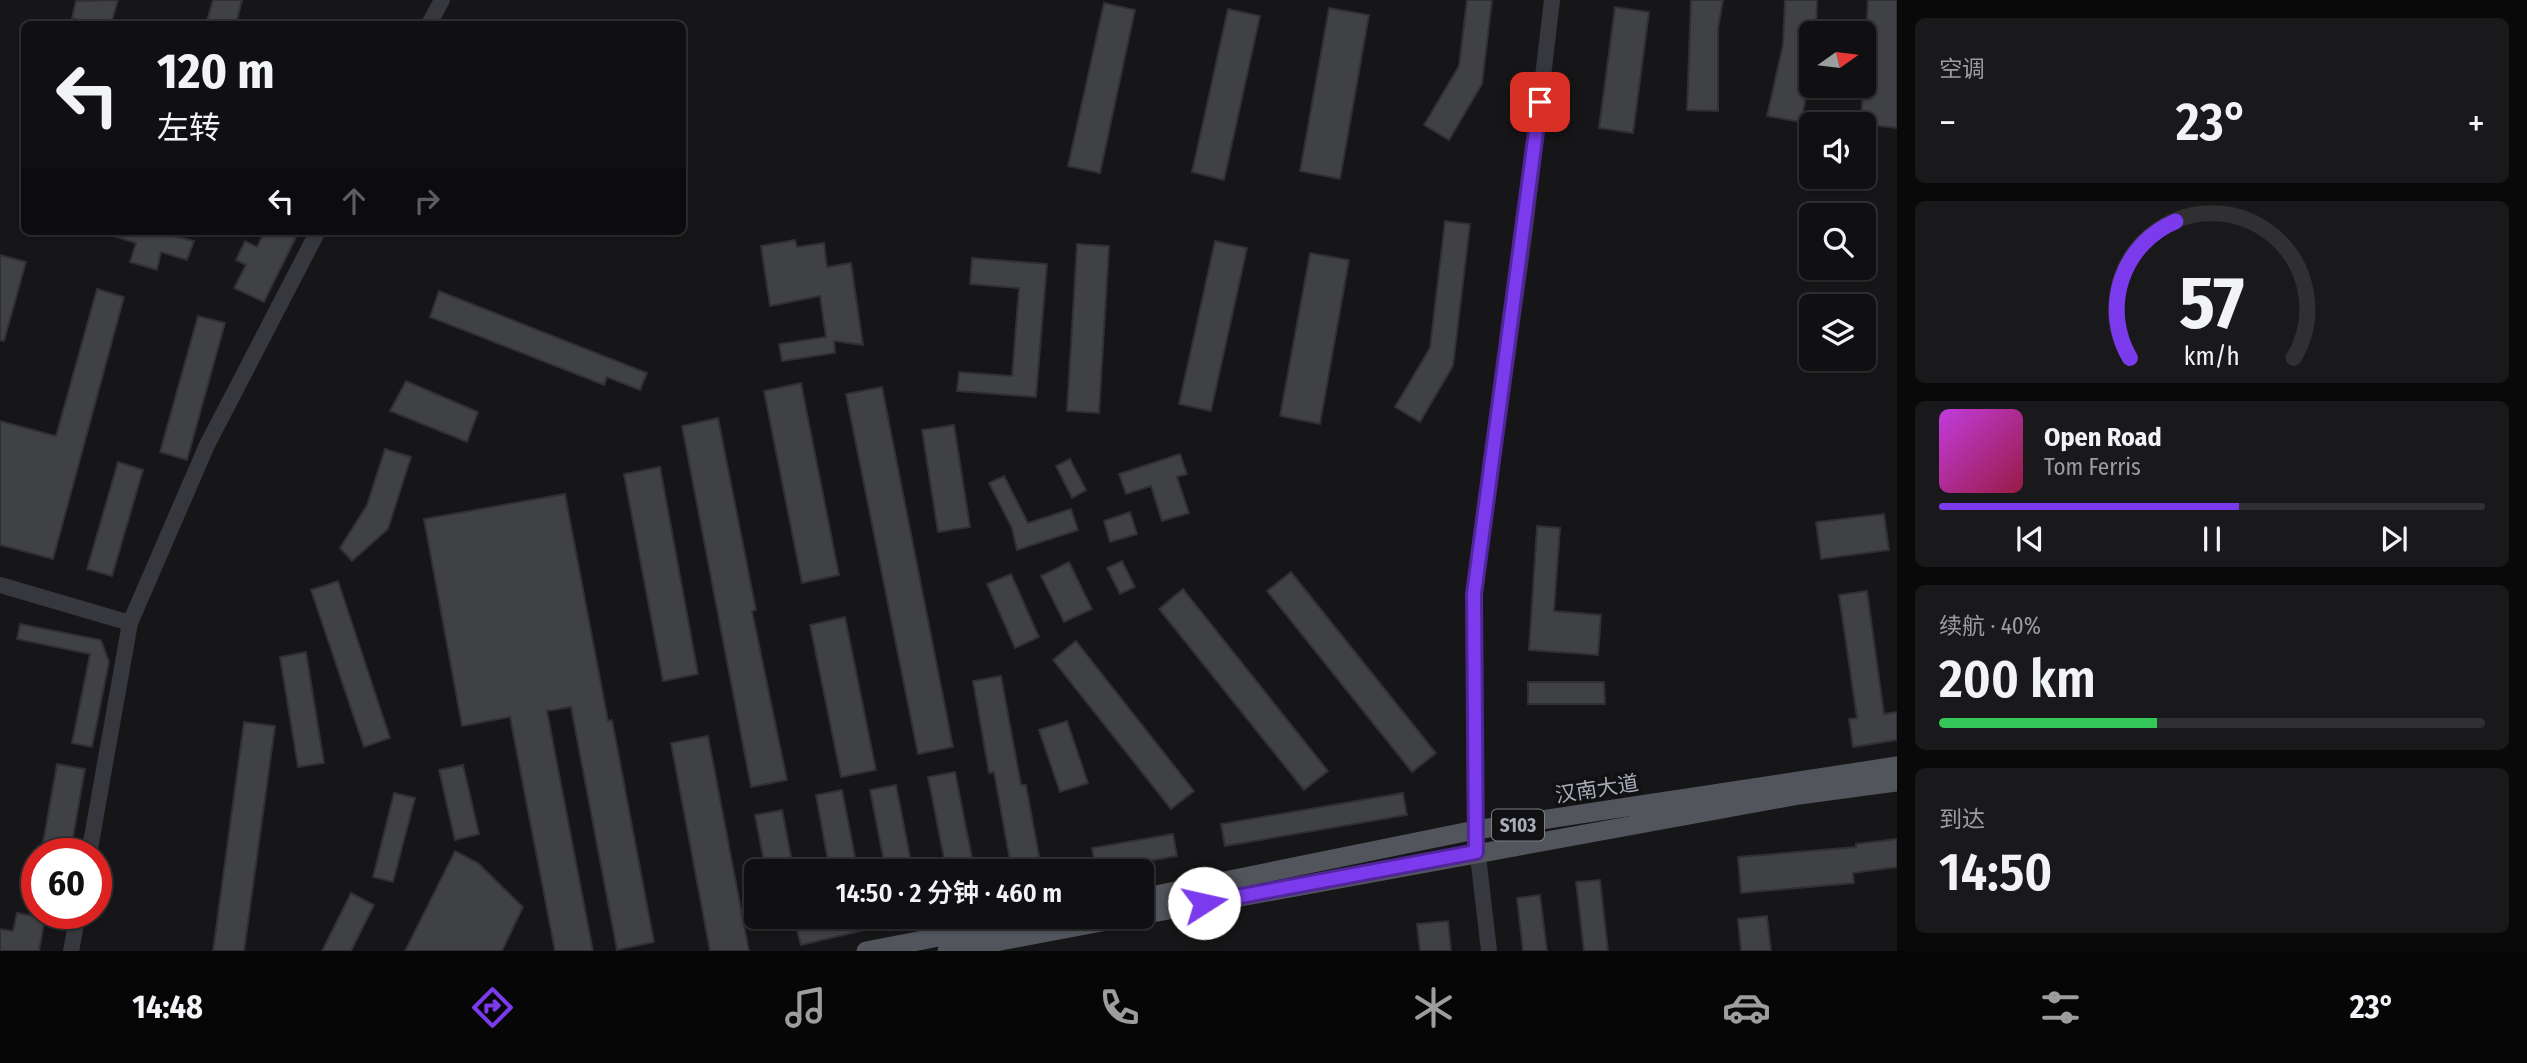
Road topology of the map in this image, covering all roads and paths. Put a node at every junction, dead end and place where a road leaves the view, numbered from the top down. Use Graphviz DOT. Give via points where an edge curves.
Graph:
graph roads {
  1 [pos="1552,0"];
  2 [pos="438,1"];
  3 [pos="430,21"];
  4 [pos="316,235"];
  5 [pos="0,585"];
  6 [pos="130,623"];
  7 [pos="1897,766"];
  8 [pos="1897,782"];
  9 [pos="1475,830"];
  10 [pos="92,838"];
  11 [pos="1476,852"];
  12 [pos="1154,895"];
  13 [pos="1154,913"];
  14 [pos="75,929"];
  15 [pos="980,929"];
  16 [pos="1064,929"];
  17 [pos="71,951"];
  18 [pos="866,951"];
  19 [pos="947,951"];
  20 [pos="1489,951"];
  1 -- 9 [label="street" via="1474,594"];
  2 -- 3 [label="street"];
  4 -- 6 [label="street" via="207,445"];
  5 -- 6 [label="street"];
  6 -- 10 [label="street"];
  7 -- 9 [label="main road, 汉南大道 / S103"];
  8 -- 11 [label="main road, 汉南大道 / S103"];
  9 -- 11 [label="street"];
  9 -- 12 [label="main road, 汉南大道 / S103"];
  11 -- 13 [label="main road, 汉南大道 / S103"];
  11 -- 20 [label="street"];
  14 -- 17 [label="street"];
  15 -- 18 [label="main road"];
  16 -- 19 [label="main road"];
}
